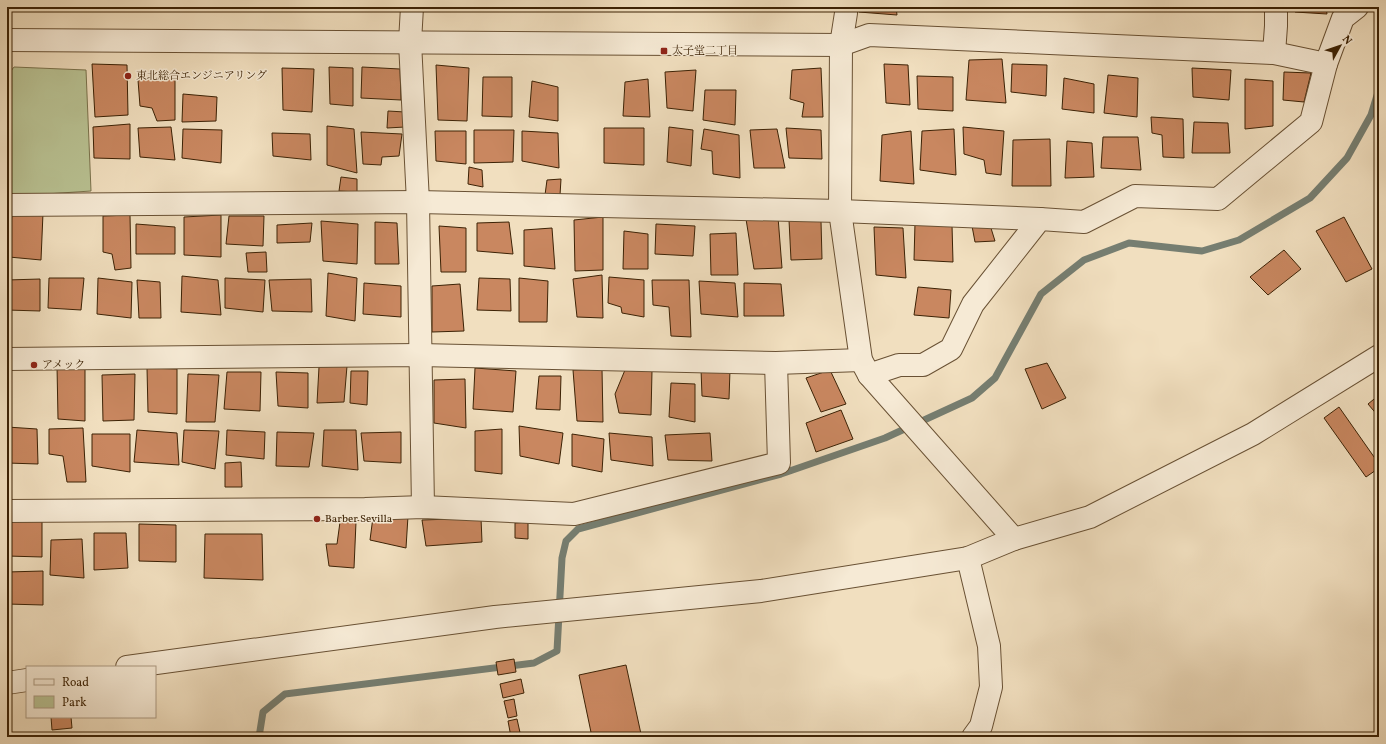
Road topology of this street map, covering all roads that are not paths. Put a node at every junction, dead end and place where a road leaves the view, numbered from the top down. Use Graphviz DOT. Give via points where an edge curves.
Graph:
graph roads {
  1 [pos="412,7"];
  2 [pos="846,7"];
  3 [pos="1276,7"];
  4 [pos="1357,7"];
  5 [pos="7,40"];
  6 [pos="410,42"];
  7 [pos="841,45"];
  8 [pos="1274,52"];
  9 [pos="1326,64"];
  10 [pos="418,202"];
  11 [pos="7,205"];
  12 [pos="840,211"];
  13 [pos="1040,220"];
  14 [pos="420,355"];
  15 [pos="1379,356"];
  16 [pos="7,359"];
  17 [pos="776,363"];
  18 [pos="865,368"];
  19 [pos="423,507"];
  20 [pos="7,511"];
  21 [pos="1014,539"];
  22 [pos="968,558"];
  23 [pos="134,666"];
  24 [pos="26,680"];
  25 [pos="7,683"];
  26 [pos="973,737"];
  1 -- 6 [label="street"];
  2 -- 7 [label="street"];
  3 -- 8 [label="street"];
  4 -- 9 [label="street" via="1343,18"];
  5 -- 6 [label="street"];
  6 -- 7 [label="street"];
  6 -- 10 [label="street"];
  7 -- 8 [label="street" via="869,35"];
  7 -- 12 [label="street"];
  8 -- 9 [label="street"];
  9 -- 13 [label="street" via="1311,122 1218,199 1135,196 1084,222"];
  10 -- 11 [label="street"];
  10 -- 12 [label="street"];
  10 -- 14 [label="street"];
  12 -- 13 [label="street"];
  12 -- 18 [label="street"];
  13 -- 18 [label="street" via="973,304 951,349 923,365"];
  14 -- 16 [label="street"];
  14 -- 17 [label="street"];
  14 -- 19 [label="street"];
  15 -- 21 [label="street" via="1253,434 1090,517"];
  17 -- 18 [label="street"];
  17 -- 19 [label="street" via="779,463 574,514"];
  18 -- 21 [label="street"];
  19 -- 20 [label="street"];
  21 -- 22 [label="street"];
  22 -- 23 [label="street" via="761,591 488,618"];
  22 -- 26 [label="street" via="989,646 991,687 981,726"];
  24 -- 25 [label="street"];
}
